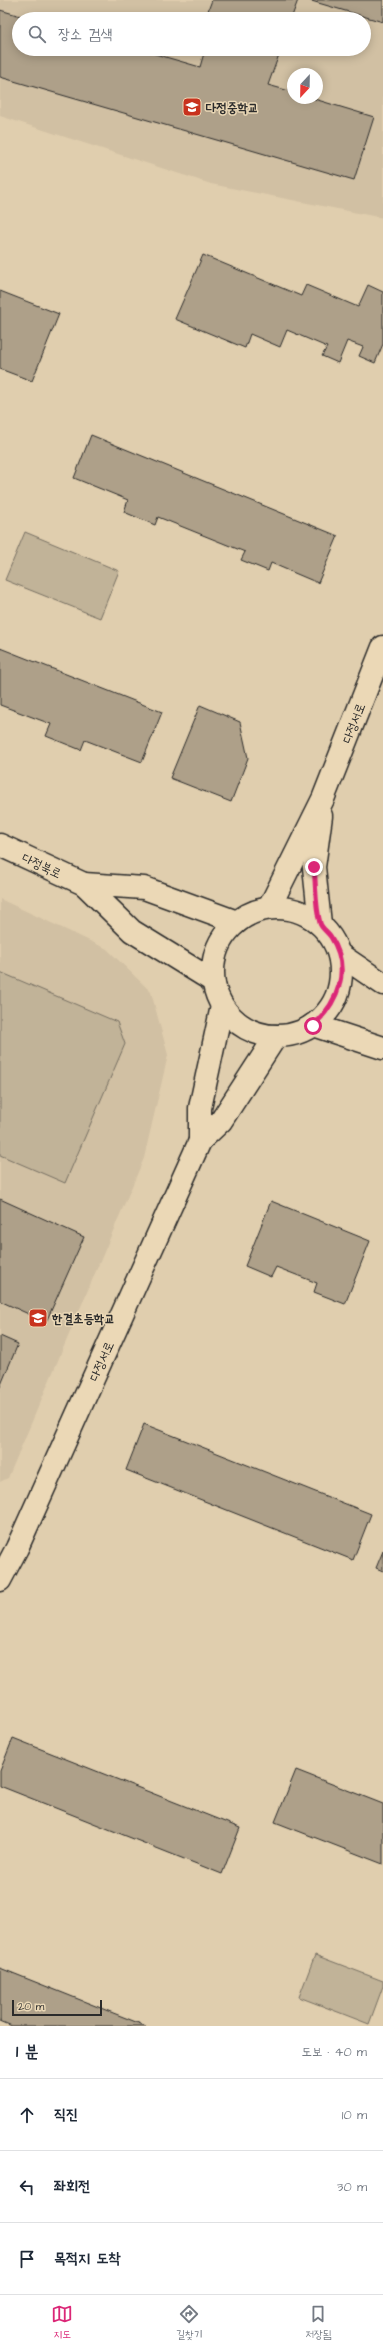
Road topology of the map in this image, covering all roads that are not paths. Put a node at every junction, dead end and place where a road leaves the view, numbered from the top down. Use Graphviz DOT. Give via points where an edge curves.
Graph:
graph roads {
  1 [pos="383,647"];
  2 [pos="323,799"];
  3 [pos="0,845"];
  4 [pos="84,884"];
  5 [pos="269,908"];
  6 [pos="236,922"];
  7 [pos="320,924"];
  8 [pos="339,954"];
  9 [pos="213,981"];
  10 [pos="383,984"];
  11 [pos="222,1006"];
  12 [pos="313,1026"];
  13 [pos="276,1036"];
  14 [pos="383,1048"];
  15 [pos="200,1141"];
  16 [pos="0,1580"];
  1 -- 2 [label="street, 다정서로"];
  2 -- 5 [label="street"];
  2 -- 7 [label="street" via="314,867"];
  3 -- 4 [label="street, 다정북로"];
  4 -- 6 [label="street" via="144,888"];
  4 -- 9 [label="street" via="132,931"];
  5 -- 6 [label="street" via="252,913"];
  5 -- 7 [label="street" via="287,908 305,914"];
  6 -- 9 [label="street" via="222,938 214,959"];
  7 -- 8 [label="street" via="331,937"];
  8 -- 10 [label="street"];
  8 -- 12 [label="street" via="342,974 337,994 328,1011"];
  9 -- 11 [label="street"];
  11 -- 13 [label="street" via="237,1022 255,1032"];
  11 -- 15 [label="street" via="200,1108"];
  12 -- 13 [label="street" via="295,1034"];
  12 -- 14 [label="street"];
  13 -- 15 [label="street" via="221,1121"];
  15 -- 16 [label="street, 다정서로"];
}
